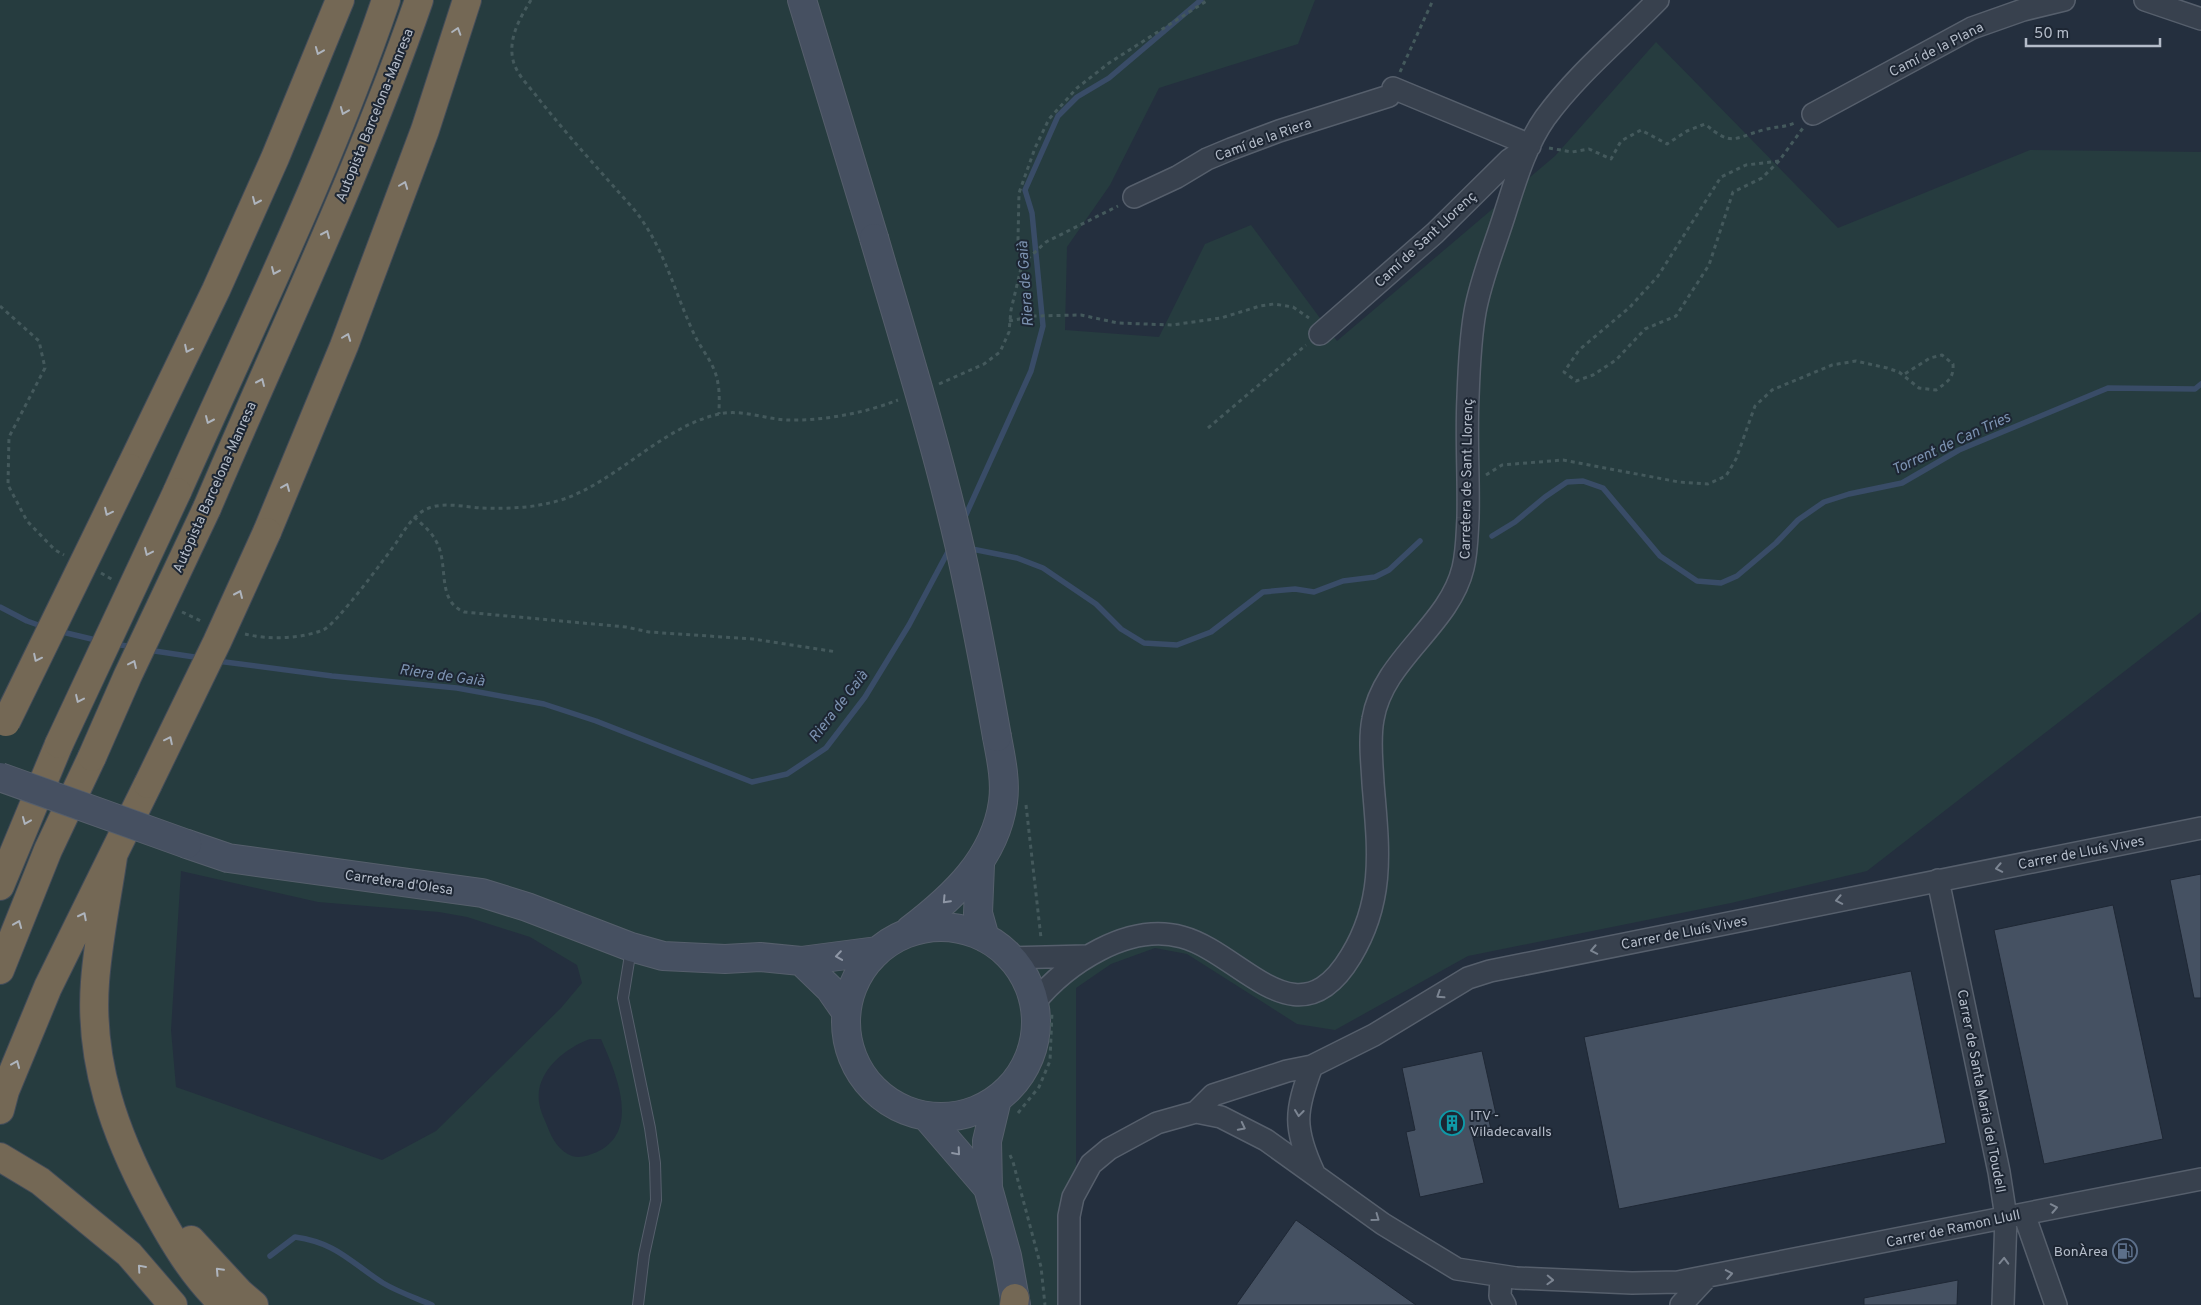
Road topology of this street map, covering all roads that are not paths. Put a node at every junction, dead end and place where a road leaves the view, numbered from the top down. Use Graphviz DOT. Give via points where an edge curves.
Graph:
graph roads {
  1 [pos="386,0"];
  2 [pos="419,0"];
  3 [pos="467,0"];
  4 [pos="802,0"];
  5 [pos="1658,0"];
  6 [pos="2064,0"];
  7 [pos="2144,0"];
  8 [pos="339,3"];
  9 [pos="2201,19"];
  10 [pos="1813,114"];
  11 [pos="1530,146"];
  12 [pos="1134,197"];
  13 [pos="1320,334"];
  14 [pos="3,728"];
  15 [pos="0,777"];
  16 [pos="2201,828"];
  17 [pos="113,857"];
  18 [pos="980,865"];
  19 [pos="1938,880"];
  20 [pos="0,886"];
  21 [pos="905,934"];
  22 [pos="985,938"];
  23 [pos="631,947"];
  24 [pos="877,951"];
  25 [pos="1088,955"];
  26 [pos="1010,958"];
  27 [pos="801,961"];
  28 [pos="0,970"];
  29 [pos="95,982"];
  30 [pos="1034,1003"];
  31 [pos="846,1012"];
  32 [pos="1312,1066"];
  33 [pos="1005,1109"];
  34 [pos="0,1110"];
  35 [pos="1196,1112"];
  36 [pos="926,1116"];
  37 [pos="0,1157"];
  38 [pos="1315,1174"];
  39 [pos="2201,1179"];
  40 [pos="988,1188"];
  41 [pos="2015,1215"];
  42 [pos="1501,1277"];
  43 [pos="1706,1278"];
  44 [pos="1015,1303"];
  45 [pos="173,1305"];
  46 [pos="224,1305"];
  47 [pos="254,1305"];
  48 [pos="638,1305"];
  49 [pos="1069,1305"];
  50 [pos="1505,1305"];
  51 [pos="1680,1305"];
  52 [pos="2003,1305"];
  53 [pos="2056,1305"];
  1 -- 20 [label="highway, one-way, bridge" via="309,195 177,492 59,744"];
  28 -- 2 [label="highway, Autopista Barcelona-Manresa, one-way, bridge" via="48,850 207,508 338,209"];
  17 -- 3 [label="highway, one-way, bridge" via="218,642 344,346 425,130"];
  4 -- 18 [label="street, bridge" via="921,395 978,629 1003,775 1003,801"];
  5 -- 11 [label="street, Carretera de Sant Llorenç" via="1581,75 1544,120"];
  6 -- 10 [label="street, Camí de la Plana" via="2022,10 1972,28"];
  7 -- 9 [label="street"];
  8 -- 14 [label="highway, one-way, bridge" via="220,281"];
  11 -- 12 [label="street, Camí de la Riera" via="1391,92 1216,156"];
  11 -- 13 [label="street, Camí de Sant Llorenç" via="1509,160 1435,233"];
  11 -- 25 [label="street, Carretera de Sant Llorenç" via="1509,201 1476,309 1468,387 1467,548 1464,564 1455,591 1398,667 1376,706 1371,748 1378,857 1376,888 1369,916 1353,952 1336,976 1319,989 1298,994 1287,994 1263,984 1196,942 1166,934 1139,936"];
  15 -- 23 [label="street, Carretera d'Olesa, bridge" via="228,858 482,893"];
  16 -- 19 [label="street, Carrer de Lluís Vives, one-way"];
  17 -- 29 [label="highway"];
  34 -- 17 [label="highway, one-way" via="48,987"];
  18 -- 21 [label="street, one-way" via="940,907"];
  18 -- 22 [label="street" via="978,914"];
  19 -- 32 [label="street, Carrer de Lluís Vives, one-way" via="1490,971 1468,978 1374,1035"];
  19 -- 41 [label="street, Carrer de Santa Maria del Toudell" via="2000,1172"];
  21 -- 22 [label="street" via="945,927 970,931"];
  21 -- 24 [label="street"];
  22 -- 26 [label="street"];
  23 -- 27 [label="street, Carretera d'Olesa" via="663,956 760,956"];
  23 -- 48 [label="lane" via="623,998 650,1128 656,1200 644,1255"];
  24 -- 27 [label="street, Carretera d'Olesa, one-way"];
  24 -- 31 [label="street" via="858,976"];
  25 -- 26 [label="street, Carretera de Sant Llorenç"];
  25 -- 30 [label="street, Carretera de Sant Llorenç" via="1055,979"];
  26 -- 30 [label="street" via="1025,978"];
  27 -- 31 [label="street" via="830,989"];
  29 -- 46 [label="highway" via="97,1053 113,1120 129,1160 173,1243 210,1292"];
  47 -- 29 [label="highway, one-way" via="195,1245 157,1188 121,1108 110,1071"];
  30 -- 33 [label="street" via="1035,1032 1030,1055 1014,1083"];
  31 -- 36 [label="street" via="848,1043 864,1077 891,1103"];
  32 -- 35 [label="street, Carrer de Lluís Vives" via="1214,1095"];
  32 -- 38 [label="street, one-way" via="1301,1094 1298,1123 1302,1147"];
  33 -- 36 [label="street" via="985,1107 949,1117"];
  33 -- 40 [label="street" via="987,1141"];
  35 -- 38 [label="street, Carrer de Ramon Llull, one-way" via="1220,1117 1243,1127"];
  35 -- 49 [label="street" via="1157,1123 1109,1149 1091,1164 1073,1197 1070,1216"];
  36 -- 40 [label="street, one-way"];
  45 -- 37 [label="highway, one-way" via="129,1254 40,1181"];
  38 -- 42 [label="street, Carrer de Ramon Llull, one-way" via="1383,1224 1457,1269"];
  41 -- 39 [label="street, Carrer de Ramon Llull, one-way"];
  40 -- 44 [label="street" via="1007,1256"];
  43 -- 41 [label="street, Carrer de Ramon Llull, one-way"];
  52 -- 41 [label="street, Carrer de Santa Maria del Toudell, one-way"];
  41 -- 53 [label="street"];
  42 -- 43 [label="street, Carrer de Ramon Llull, one-way" via="1632,1283"];
  42 -- 50 [label="street" via="1500,1296"];
  43 -- 51 [label="street"];
}
